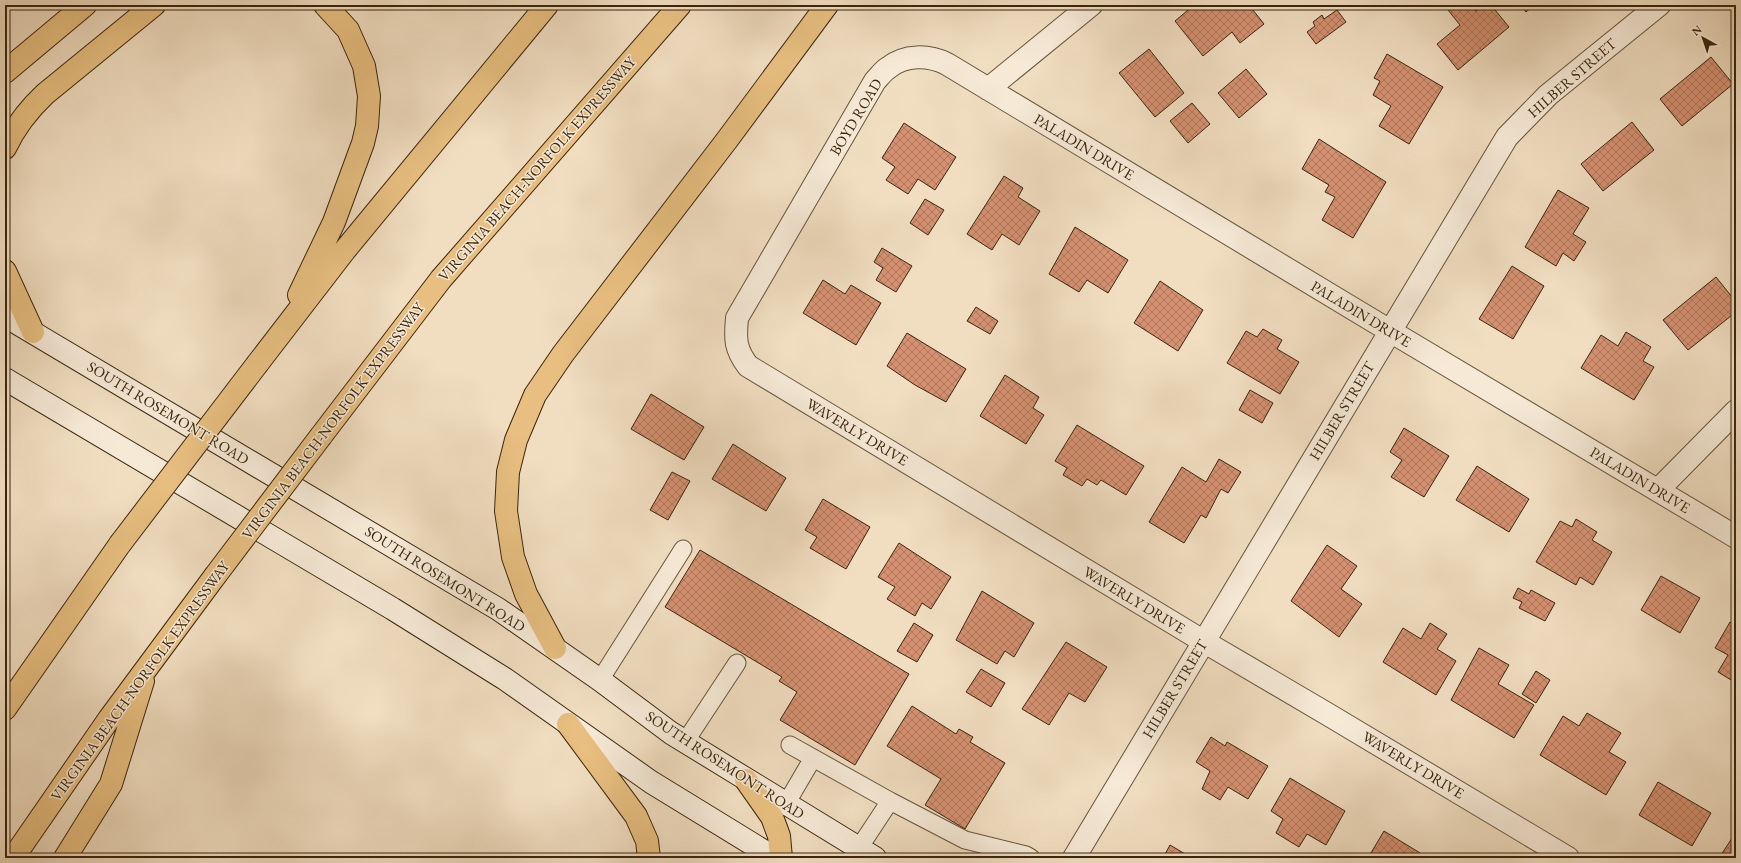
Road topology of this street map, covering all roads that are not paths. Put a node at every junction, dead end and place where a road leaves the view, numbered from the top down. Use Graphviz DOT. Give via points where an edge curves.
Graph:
graph roads {
  1 [pos="85,5"];
  2 [pos="154,5"];
  3 [pos="325,5"];
  4 [pos="547,5"];
  5 [pos="680,5"];
  6 [pos="827,5"];
  7 [pos="1091,5"];
  8 [pos="1659,5"];
  9 [pos="5,72"];
  10 [pos="988,89"];
  11 [pos="5,148"];
  12 [pos="5,271"];
  13 [pos="5,316"];
  14 [pos="1390,331"];
  15 [pos="33,332"];
  16 [pos="735,339"];
  17 [pos="258,363"];
  18 [pos="5,379"];
  19 [pos="1736,411"];
  20 [pos="1658,490"];
  21 [pos="1736,537"];
  22 [pos="683,549"];
  23 [pos="1203,642"];
  24 [pos="555,648"];
  25 [pos="737,663"];
  26 [pos="148,664"];
  27 [pos="600,680"];
  28 [pos="5,709"];
  29 [pos="568,724"];
  30 [pos="685,742"];
  31 [pos="790,745"];
  32 [pos="813,758"];
  33 [pos="746,780"];
  34 [pos="890,801"];
  35 [pos="786,804"];
  36 [pos="867,853"];
  37 [pos="13,858"];
  38 [pos="65,858"];
  39 [pos="649,858"];
  40 [pos="775,858"];
  41 [pos="780,858"];
  42 [pos="1031,858"];
  43 [pos="1074,858"];
  44 [pos="1568,858"];
  1 -- 9 [label="highway"];
  2 -- 11 [label="highway" via="40,99 11,134"];
  3 -- 17 [label="highway" via="348,30 364,66 369,96 368,126 334,222 299,295"];
  4 -- 17 [label="highway" via="345,250"];
  5 -- 26 [label="highway, VIRGINIA BEACH-NORFOLK EXPRESSWAY, bridge" via="441,279"];
  6 -- 24 [label="highway" via="563,354 535,395 516,440 508,472 506,511 513,558 526,594"];
  7 -- 10 [label="street"];
  8 -- 14 [label="street, HILBER STREET" via="1548,95 1507,137"];
  10 -- 14 [label="street, PALADIN DRIVE"];
  10 -- 16 [label="street, BOYD ROAD" via="937,59 908,59 888,67 875,81 737,318"];
  12 -- 15 [label="highway"];
  13 -- 15 [label="street, SOUTH ROSEMONT ROAD"];
  14 -- 20 [label="street, PALADIN DRIVE"];
  14 -- 23 [label="street, HILBER STREET"];
  15 -- 24 [label="street, SOUTH ROSEMONT ROAD" via="498,609"];
  16 -- 23 [label="street, WAVERLY DRIVE" via="740,355 748,366"];
  17 -- 28 [label="highway, bridge" via="120,544"];
  18 -- 29 [label="street" via="394,609 505,679"];
  19 -- 20 [label="street"];
  20 -- 21 [label="street, PALADIN DRIVE"];
  22 -- 27 [label="lane"];
  23 -- 43 [label="street, HILBER STREET"];
  23 -- 44 [label="street, WAVERLY DRIVE"];
  24 -- 27 [label="street, SOUTH ROSEMONT ROAD"];
  25 -- 30 [label="lane"];
  26 -- 37 [label="highway, VIRGINIA BEACH-NORFOLK EXPRESSWAY"];
  26 -- 38 [label="highway" via="112,784"];
  27 -- 30 [label="street, SOUTH ROSEMONT ROAD"];
  29 -- 39 [label="highway" via="636,816 647,842"];
  29 -- 40 [label="street" via="651,782"];
  30 -- 33 [label="street, SOUTH ROSEMONT ROAD"];
  31 -- 32 [label="lane"];
  32 -- 34 [label="lane"];
  32 -- 35 [label="lane"];
  33 -- 35 [label="street, SOUTH ROSEMONT ROAD"];
  33 -- 41 [label="highway" via="772,817 779,836"];
  34 -- 36 [label="lane"];
  34 -- 42 [label="lane" via="965,840"];
  35 -- 36 [label="street, SOUTH ROSEMONT ROAD"];
}
